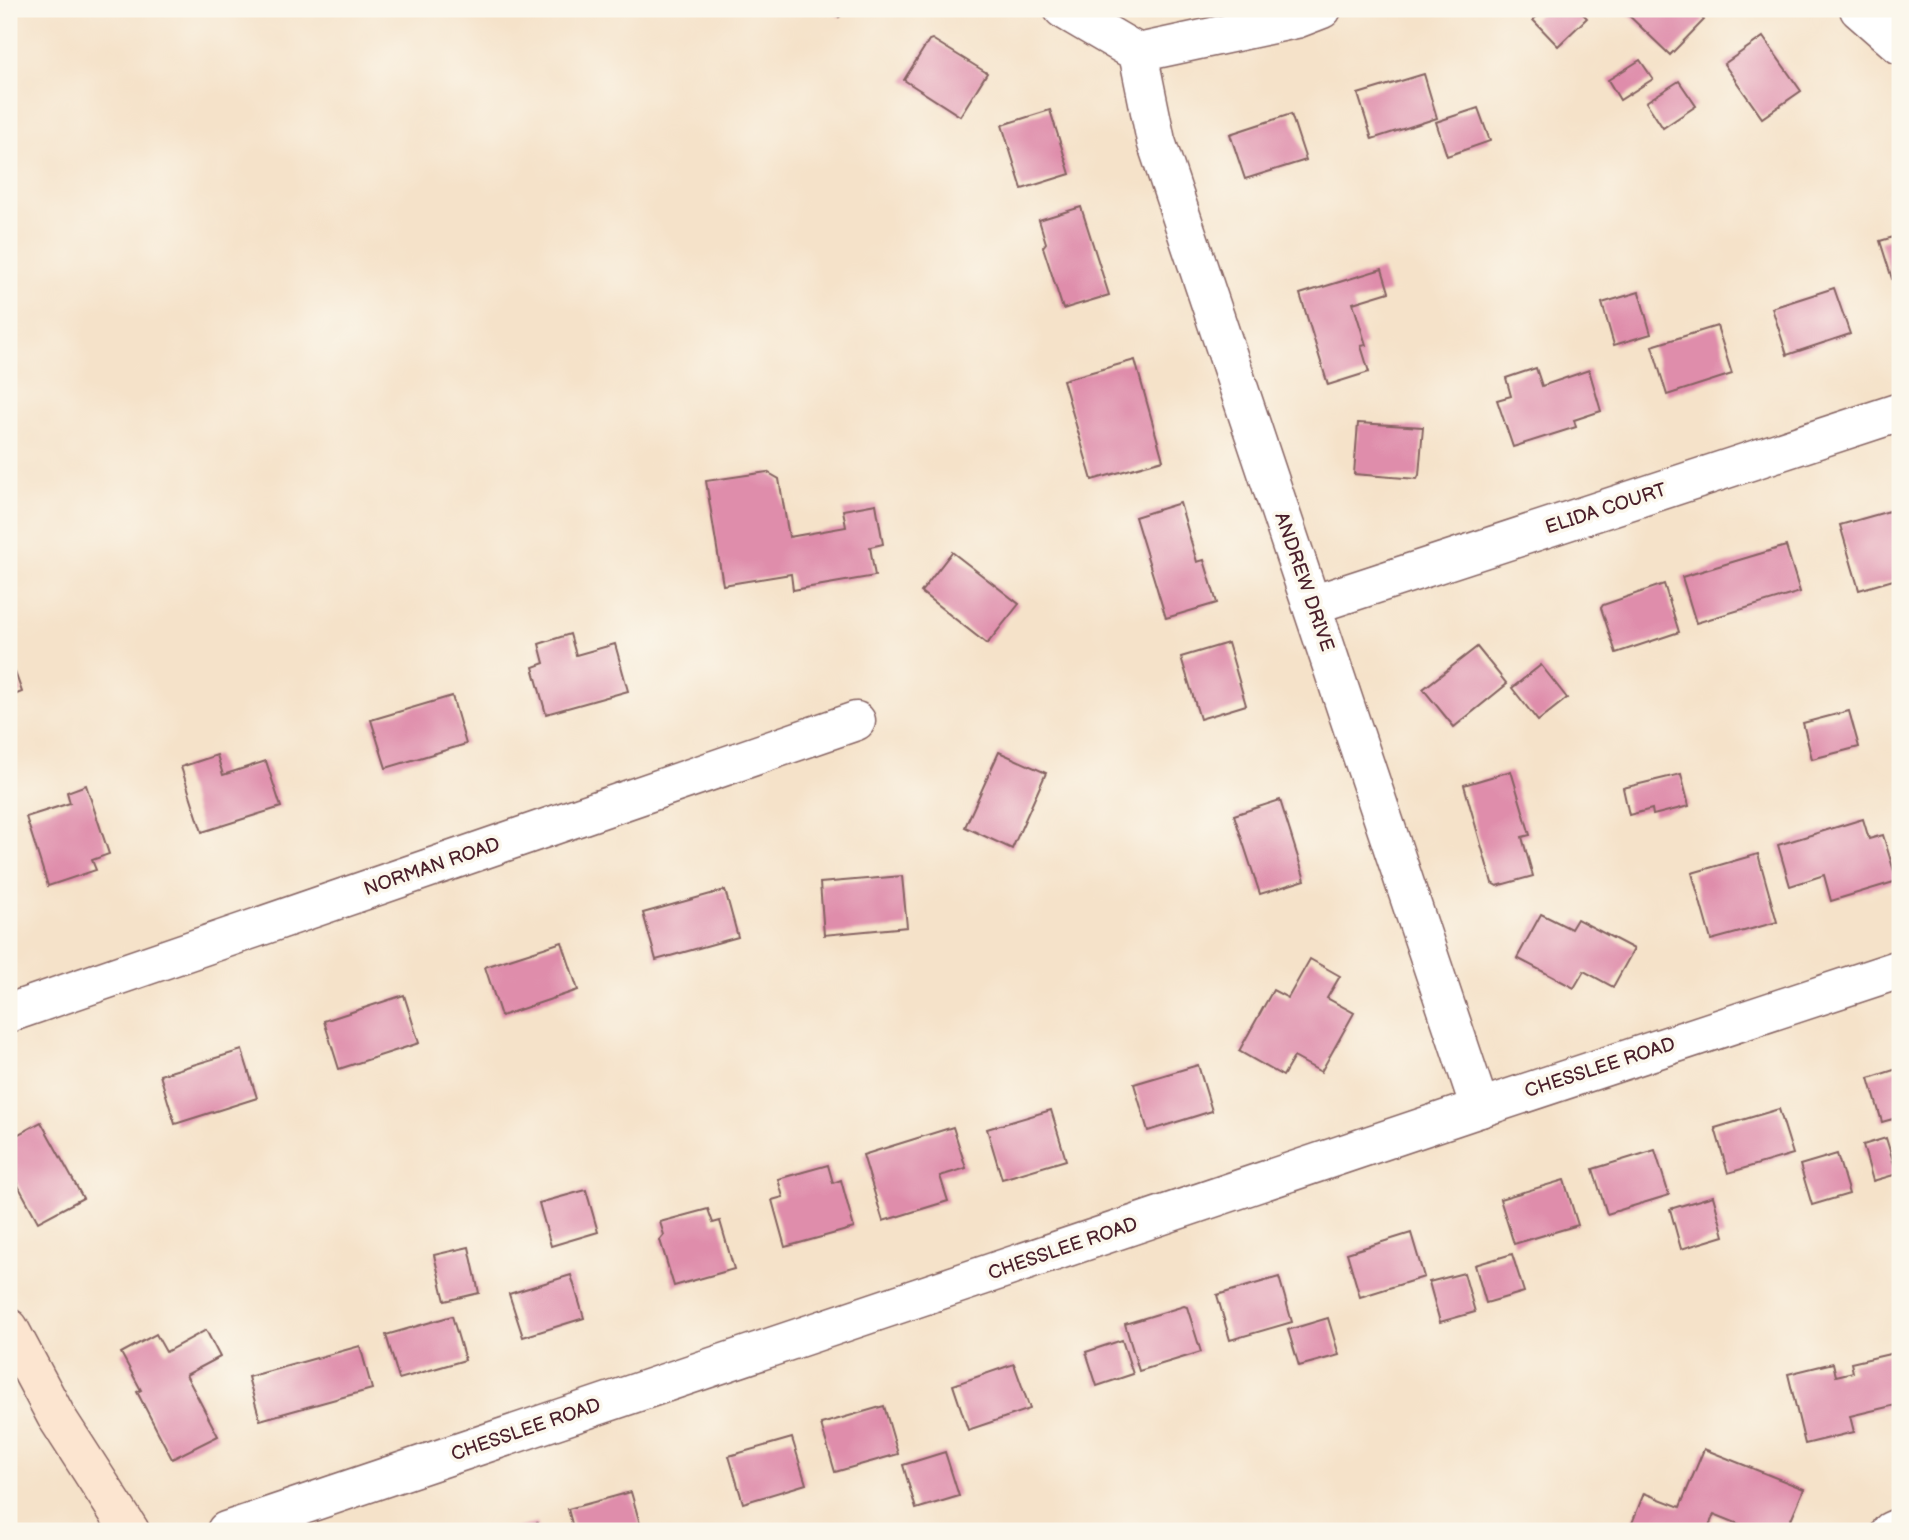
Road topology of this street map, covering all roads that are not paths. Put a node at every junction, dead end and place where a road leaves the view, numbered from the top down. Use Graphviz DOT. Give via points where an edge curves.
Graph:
graph roads {
  1 [pos="1063,9"];
  2 [pos="1322,9"];
  3 [pos="1858,9"];
  4 [pos="1900,45"];
  5 [pos="1138,53"];
  6 [pos="1900,412"];
  7 [pos="1312,606"];
  8 [pos="856,721"];
  9 [pos="1900,969"];
  10 [pos="9,1013"];
  11 [pos="1480,1108"];
  12 [pos="9,1328"];
  13 [pos="1900,1527"];
  14 [pos="130,1531"];
  15 [pos="226,1531"];
  16 [pos="1891,1531"];
  1 -- 5 [label="street"];
  2 -- 5 [label="street" via="1296,19"];
  3 -- 4 [label="street"];
  5 -- 7 [label="street, ANDREW DRIVE" via="1156,141"];
  6 -- 7 [label="street, ELIDA COURT"];
  7 -- 11 [label="street, ANDREW DRIVE"];
  8 -- 10 [label="street, NORMAN ROAD"];
  9 -- 11 [label="street, CHESSLEE ROAD"];
  11 -- 15 [label="street, CHESSLEE ROAD"];
  12 -- 14 [label="main road" via="56,1416"];
  13 -- 16 [label="street"];
}
